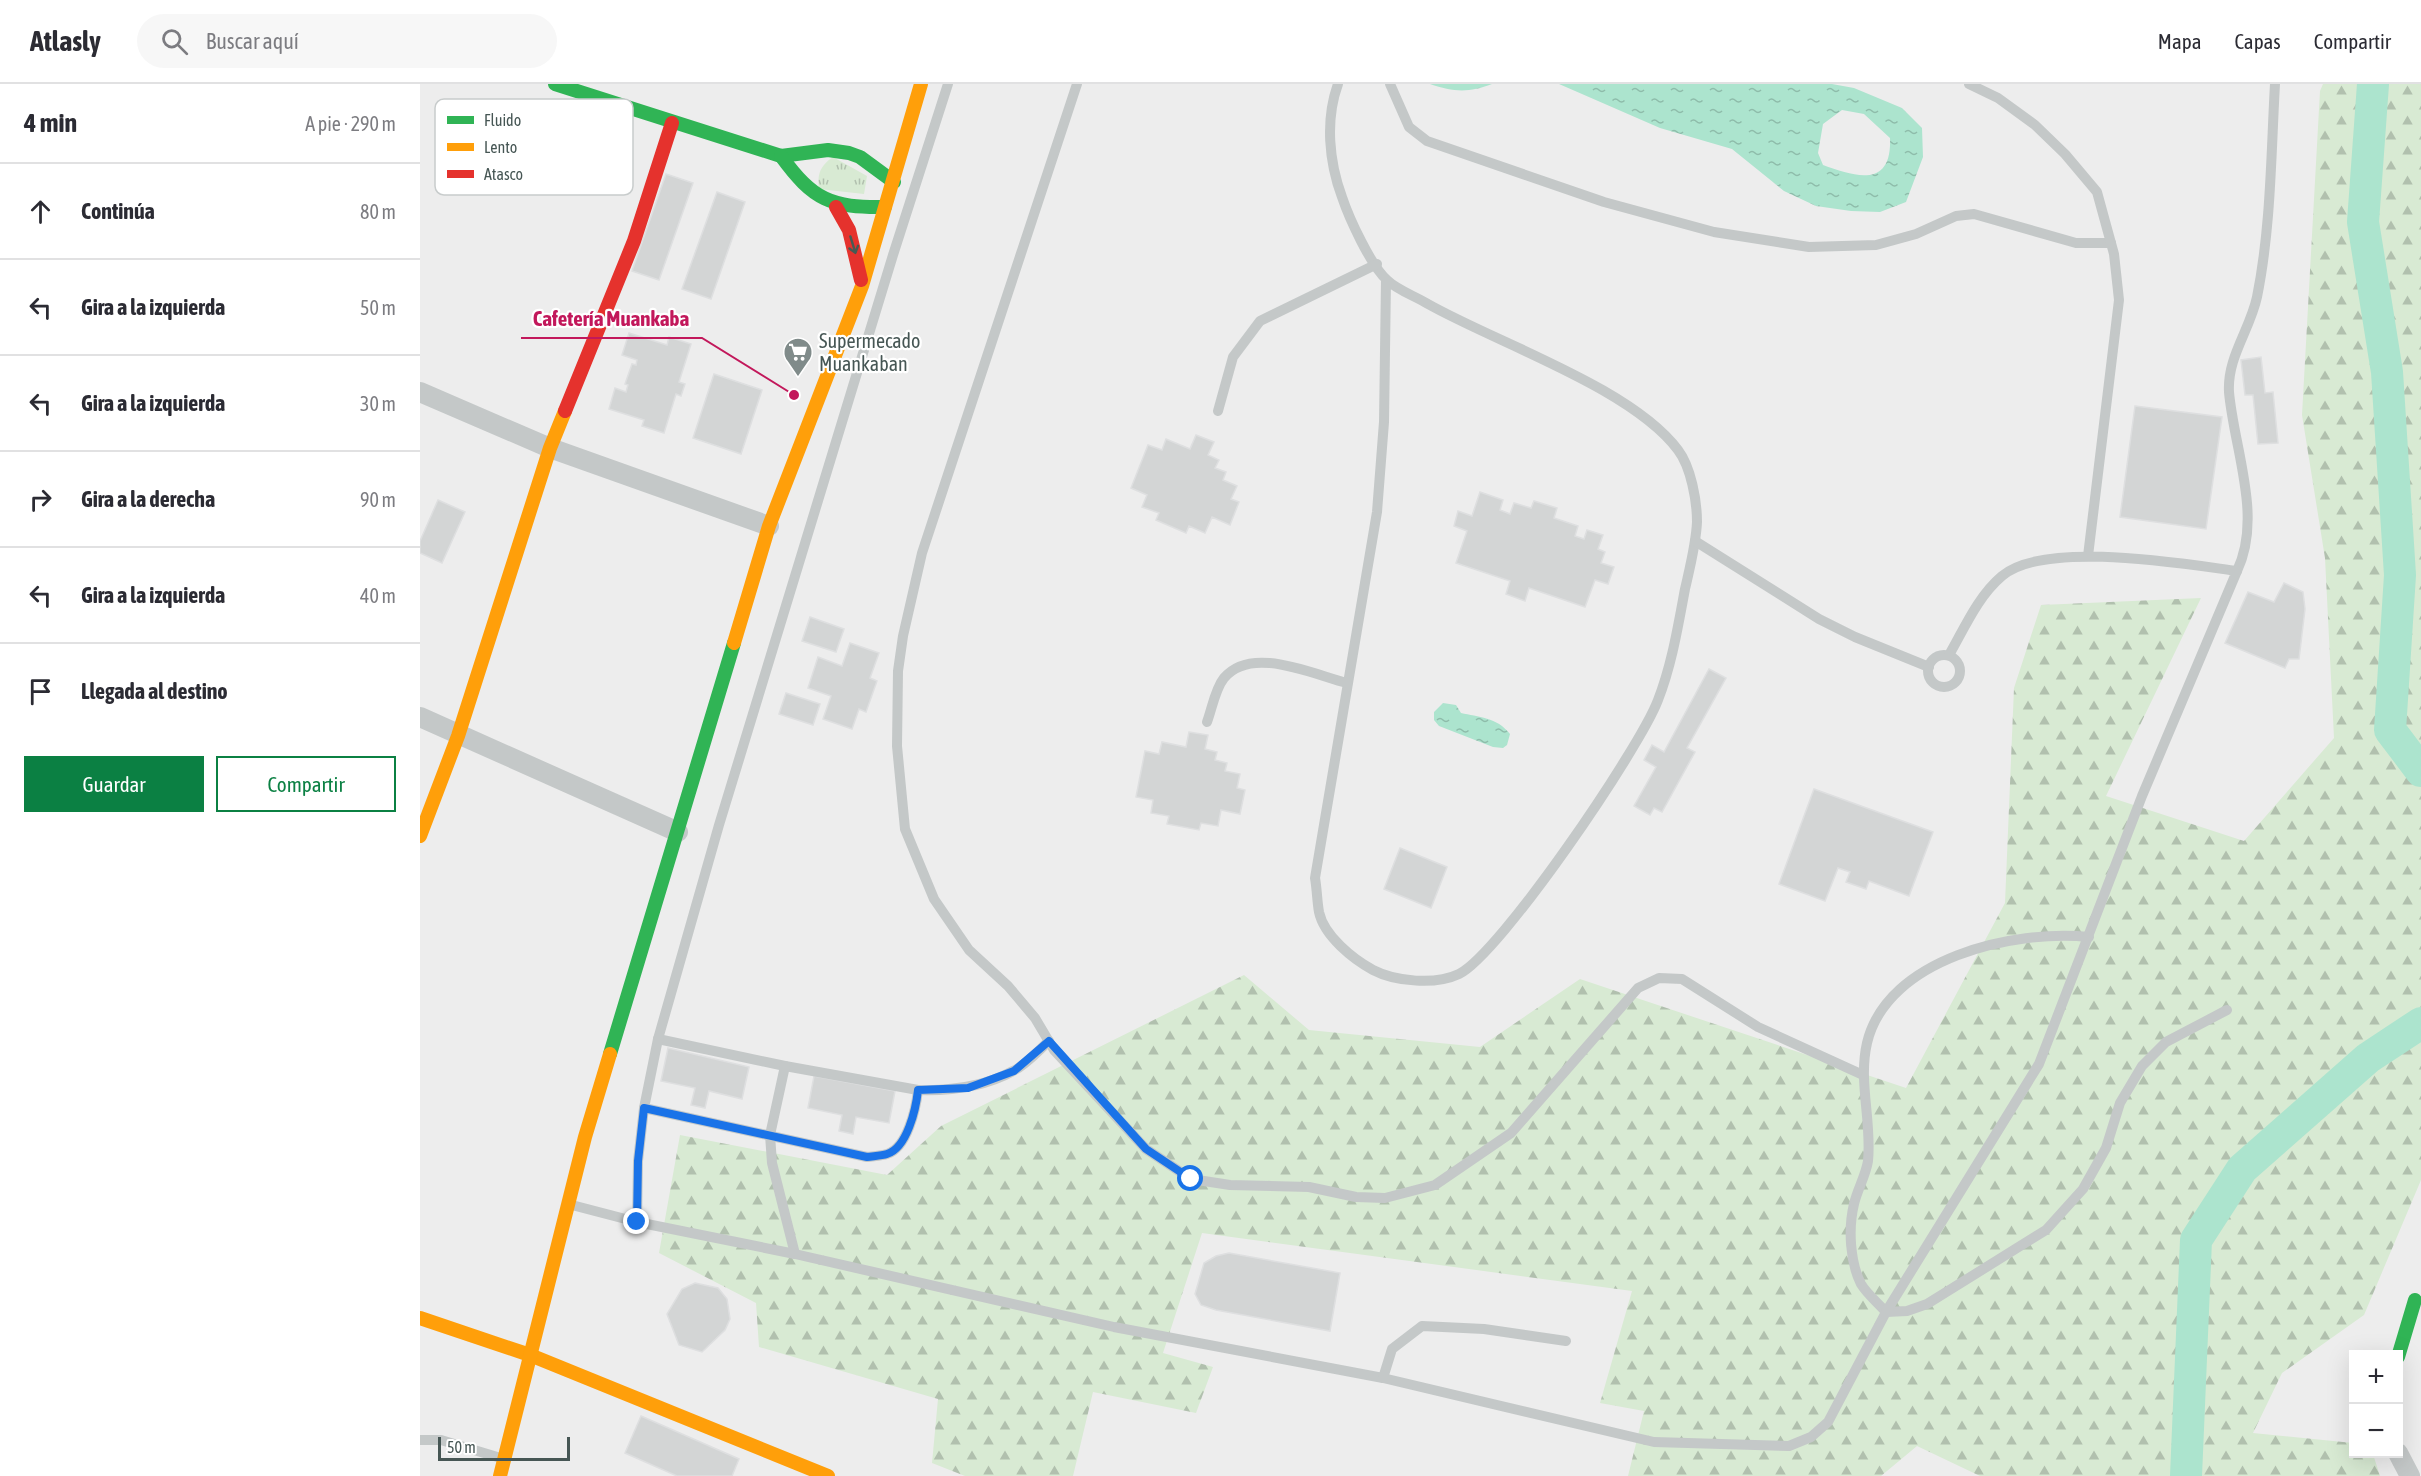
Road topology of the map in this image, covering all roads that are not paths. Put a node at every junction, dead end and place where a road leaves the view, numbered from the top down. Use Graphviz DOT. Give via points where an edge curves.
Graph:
graph roads {
  1 [pos="555,84"];
  2 [pos="921,84"];
  3 [pos="948,84"];
  4 [pos="1077,84"];
  5 [pos="1338,84"];
  6 [pos="1390,84"];
  7 [pos="2275,84"];
  8 [pos="1972,85"];
  9 [pos="600,99"];
  10 [pos="915,107"];
  11 [pos="633,110"];
  12 [pos="672,123"];
  13 [pos="781,156"];
  14 [pos="860,157"];
  15 [pos="894,182"];
  16 [pos="836,207"];
  17 [pos="885,207"];
  18 [pos="2111,243"];
  19 [pos="1377,264"];
  20 [pos="1386,280"];
  21 [pos="862,286"];
  22 [pos="420,392"];
  23 [pos="1218,411"];
  24 [pos="550,448"];
  25 [pos="769,526"];
  26 [pos="1695,542"];
  27 [pos="2088,556"];
  28 [pos="2237,571"];
  29 [pos="1949,656"];
  30 [pos="1929,667"];
  31 [pos="1347,684"];
  32 [pos="420,717"];
  33 [pos="1207,722"];
  34 [pos="458,736"];
  35 [pos="678,832"];
  36 [pos="420,836"];
  37 [pos="2089,938"];
  38 [pos="2227,1010"];
  39 [pos="658,1039"];
  40 [pos="1049,1041"];
  41 [pos="785,1066"];
  42 [pos="1863,1075"];
  43 [pos="918,1090"];
  44 [pos="644,1108"];
  45 [pos="770,1135"];
  46 [pos="568,1204"];
  47 [pos="637,1222"];
  48 [pos="795,1254"];
  49 [pos="2415,1300"];
  50 [pos="1886,1311"];
  51 [pos="420,1318"];
  52 [pos="1566,1341"];
  53 [pos="2400,1350"];
  54 [pos="530,1355"];
  55 [pos="1383,1378"];
  56 [pos="420,1440"];
  57 [pos="2401,1458"];
  58 [pos="504,1459"];
  59 [pos="500,1476"];
  60 [pos="828,1476"];
  61 [pos="2410,1476"];
  1 -- 9 [label="street"];
  2 -- 10 [label="street"];
  3 -- 39 [label="lane" via="723,814"];
  4 -- 40 [label="lane" via="922,553 898,671 897,746 905,829 925,879 969,950 1008,986"];
  5 -- 19 [label="lane" via="1330,135 1333,171 1353,228"];
  6 -- 18 [label="lane" via="1409,127 1427,141 1604,202 1714,232 1809,247 1876,245 1916,234 1956,216 1974,214 2076,243"];
  7 -- 28 [label="lane" via="2260,275 2256,300 2230,369 2232,416 2247,528 2246,552"];
  8 -- 18 [label="lane" via="2035,125 2065,154 2097,192"];
  10 -- 14 [label="street" via="895,137"];
  10 -- 15 [label="street"];
  11 -- 12 [label="street"];
  12 -- 13 [label="street"];
  12 -- 24 [label="street" via="634,241"];
  13 -- 14 [label="street" via="828,150"];
  13 -- 16 [label="street" via="800,183"];
  14 -- 15 [label="street"];
  15 -- 17 [label="street"];
  16 -- 17 [label="street"];
  16 -- 21 [label="street, one-way" via="849,230"];
  17 -- 21 [label="street"];
  18 -- 27 [label="lane" via="2119,300"];
  19 -- 20 [label="lane"];
  19 -- 23 [label="lane" via="1260,321 1233,357"];
  20 -- 26 [label="lane" via="1597,388 1654,424 1680,453 1691,483 1697,519"];
  20 -- 31 [label="lane" via="1384,422 1377,512"];
  21 -- 25 [label="street"];
  22 -- 24 [label="street"];
  24 -- 25 [label="street"];
  24 -- 34 [label="street"];
  25 -- 35 [label="street"];
  26 -- 30 [label="lane" via="1819,619"];
  26 -- 31 [label="lane" via="1671,659 1657,703 1622,766 1533,892 1488,950 1459,974 1410,980 1379,973 1357,961 1333,937 1319,915 1316,878"];
  27 -- 28 [label="lane"];
  27 -- 29 [label="lane" via="2044,560 2004,573 1988,588"];
  28 -- 37 [label="lane" via="2142,795"];
  29 -- 30 [label="lane" via="1938,656"];
  29 -- 30 [label="lane" via="1961,670 1951,686 1940,687 1932,682"];
  31 -- 33 [label="lane" via="1264,661 1238,664 1222,680"];
  32 -- 34 [label="street"];
  34 -- 35 [label="street"];
  34 -- 36 [label="street"];
  35 -- 46 [label="street"];
  37 -- 42 [label="lane" via="2034,936 1988,945 1940,964 1902,986 1879,1016 1867,1041"];
  37 -- 50 [label="lane" via="2039,1064"];
  38 -- 50 [label="lane" via="2166,1042 2142,1066 2120,1104 2106,1148 2083,1189 2046,1230 1927,1304 1907,1311"];
  39 -- 41 [label="lane"];
  39 -- 44 [label="lane"];
  40 -- 42 [label="lane" via="1146,1149 1191,1179 1230,1185 1309,1187 1356,1197 1385,1198 1436,1185 1511,1133 1638,988 1659,978 1682,979 1758,1027"];
  40 -- 43 [label="lane" via="1014,1071 968,1088"];
  41 -- 43 [label="lane"];
  41 -- 45 [label="lane"];
  42 -- 50 [label="lane" via="1868,1162 1854,1205 1851,1240 1862,1287"];
  43 -- 45 [label="lane" via="916,1108 902,1142 889,1154 867,1157"];
  44 -- 45 [label="lane"];
  44 -- 47 [label="lane"];
  45 -- 48 [label="lane" via="772,1163"];
  46 -- 47 [label="lane"];
  46 -- 54 [label="street"];
  47 -- 48 [label="lane"];
  48 -- 55 [label="lane" via="1114,1328"];
  49 -- 53 [label="street"];
  50 -- 55 [label="lane" via="1828,1422 1811,1437 1789,1446 1654,1442"];
  51 -- 54 [label="street"];
  52 -- 55 [label="lane" via="1484,1329 1422,1326 1392,1349"];
  54 -- 58 [label="street"];
  54 -- 60 [label="street"];
  56 -- 58 [label="lane" via="441,1440"];
  57 -- 61 [label="street"];
  58 -- 59 [label="street"];
}
